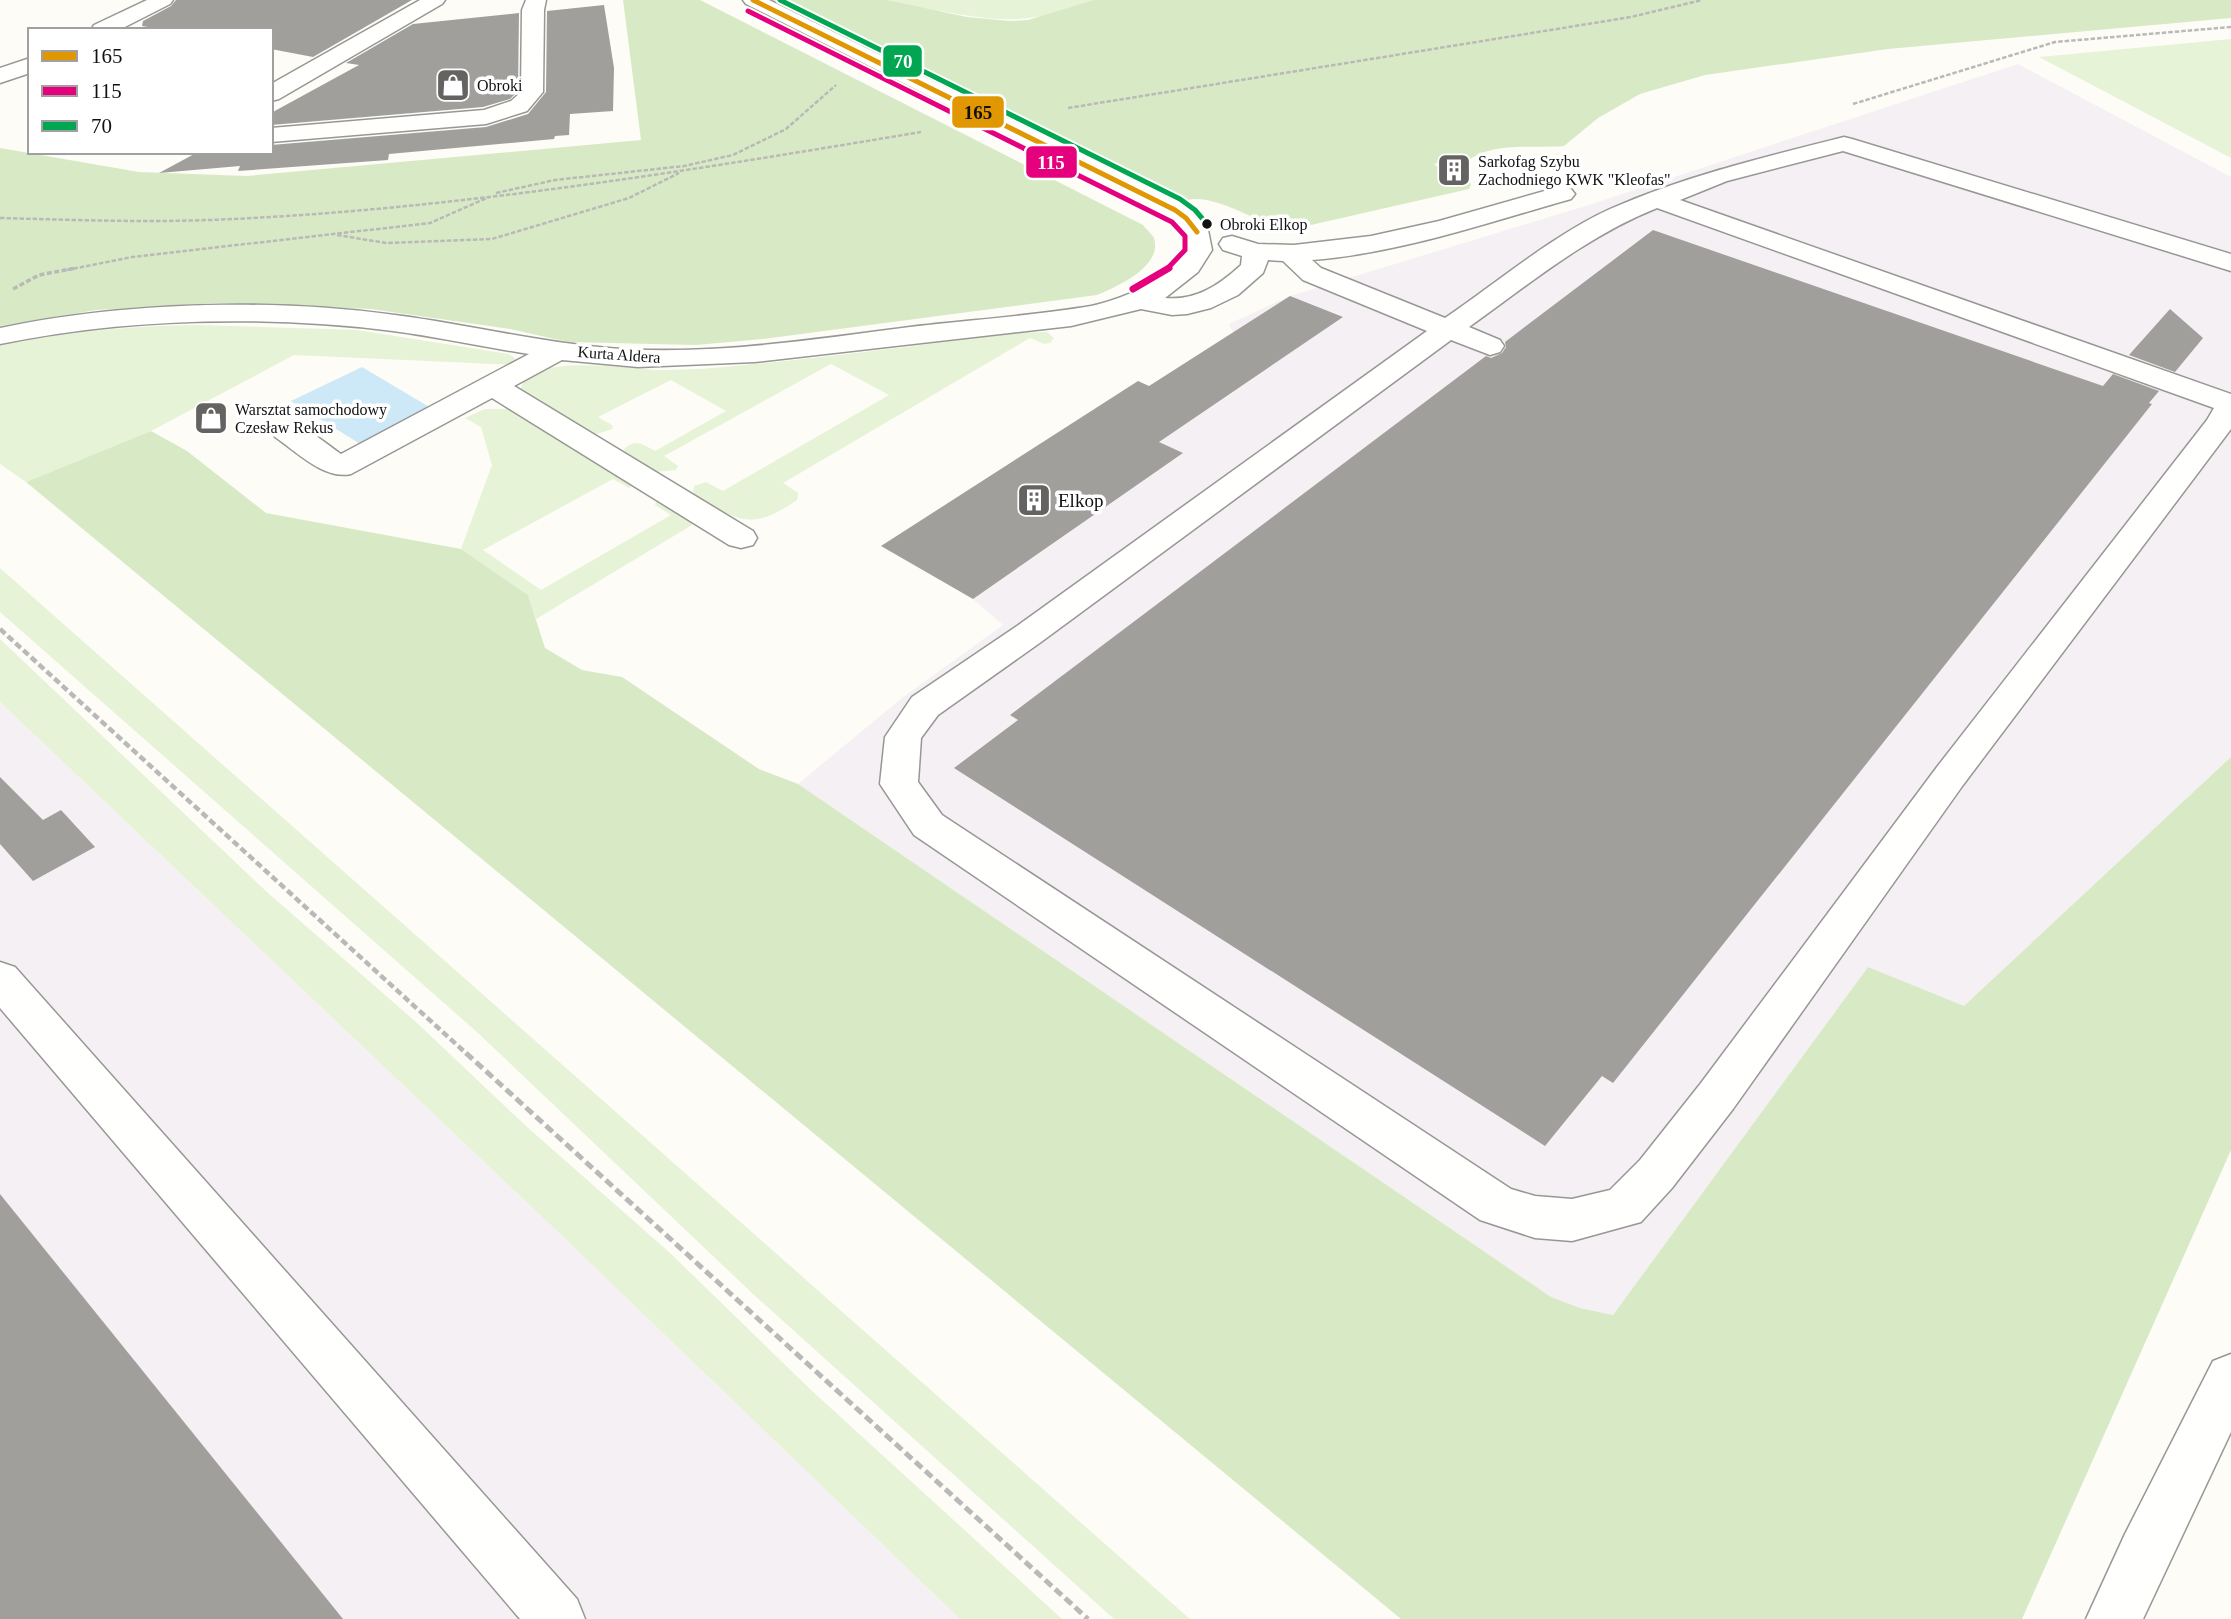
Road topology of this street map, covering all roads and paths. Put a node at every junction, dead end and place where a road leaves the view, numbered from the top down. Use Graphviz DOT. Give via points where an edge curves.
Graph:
graph roads {
  1 [pos="163,0"];
  2 [pos="435,0"];
  3 [pos="536,0"];
  4 [pos="753,0"];
  5 [pos="1702,0"];
  6 [pos="2231,27"];
  7 [pos="106,28"];
  8 [pos="28,66"];
  9 [pos="0,76"];
  10 [pos="842,80"];
  11 [pos="273,93"];
  12 [pos="1847,106"];
  13 [pos="994,120"];
  14 [pos="273,135"];
  15 [pos="697,163"];
  16 [pos="682,171"];
  17 [pos="1562,194"];
  18 [pos="493,195"];
  19 [pos="1657,200"];
  20 [pos="0,218"];
  21 [pos="1197,232"];
  22 [pos="329,233"];
  23 [pos="1255,252"];
  24 [pos="1292,255"];
  25 [pos="2231,264"];
  26 [pos="10,291"];
  27 [pos="1139,300"];
  28 [pos="1450,330"];
  29 [pos="0,336"];
  30 [pos="1490,346"];
  31 [pos="559,350"];
  32 [pos="492,385"];
  33 [pos="2231,403"];
  34 [pos="286,431"];
  35 [pos="741,538"];
  36 [pos="0,629"];
  37 [pos="0,979"];
  38 [pos="2231,1378"];
  39 [pos="557,1619"];
  40 [pos="1088,1619"];
  41 [pos="2114,1619"];
  1 -- 7 [label="street"];
  2 -- 11 [label="street"];
  3 -- 14 [label="street" via="532,92 530,99 518,106 486,117"];
  4 -- 13 [label="street"];
  5 -- 13 [label="path" via="1631,18"];
  6 -- 12 [label="path" via="2055,42"];
  8 -- 9 [label="street"];
  10 -- 15 [label="path" via="776,135"];
  13 -- 16 [label="path"];
  13 -- 21 [label="street" via="1175,210"];
  15 -- 16 [label="path"];
  15 -- 18 [label="path" via="555,180"];
  16 -- 18 [label="path"];
  16 -- 22 [label="path" via="629,198 492,239 386,243"];
  17 -- 24 [label="street" via="1400,238"];
  18 -- 20 [label="path" via="297,217 120,222"];
  18 -- 22 [label="path" via="430,223"];
  19 -- 25 [label="street" via="1718,176 1844,144"];
  19 -- 28 [label="street" via="1617,215 1577,238"];
  19 -- 33 [label="street"];
  21 -- 23 [label="street"];
  21 -- 27 [label="street, Kurta Aldera" via="1200,247 1195,258 1169,282"];
  22 -- 26 [label="path" via="119,259 39,275"];
  23 -- 24 [label="street"];
  23 -- 27 [label="street" via="1254,267 1240,280 1195,306 1179,309"];
  24 -- 28 [label="street" via="1312,274"];
  27 -- 31 [label="street, Kurta Aldera" via="1086,314 741,354 634,358"];
  28 -- 30 [label="street"];
  28 -- 33 [label="street" via="925,706 903,737 899,784 928,825 1497,1205 1535,1217 1572,1220 1625,1207 1657,1174"];
  29 -- 31 [label="street, Kurta Aldera" via="115,317 278,315 393,322"];
  31 -- 32 [label="street"];
  32 -- 34 [label="street" via="340,467"];
  32 -- 35 [label="street"];
  36 -- 40 [label="path"];
  37 -- 39 [label="street"];
  38 -- 41 [label="street"];
}
